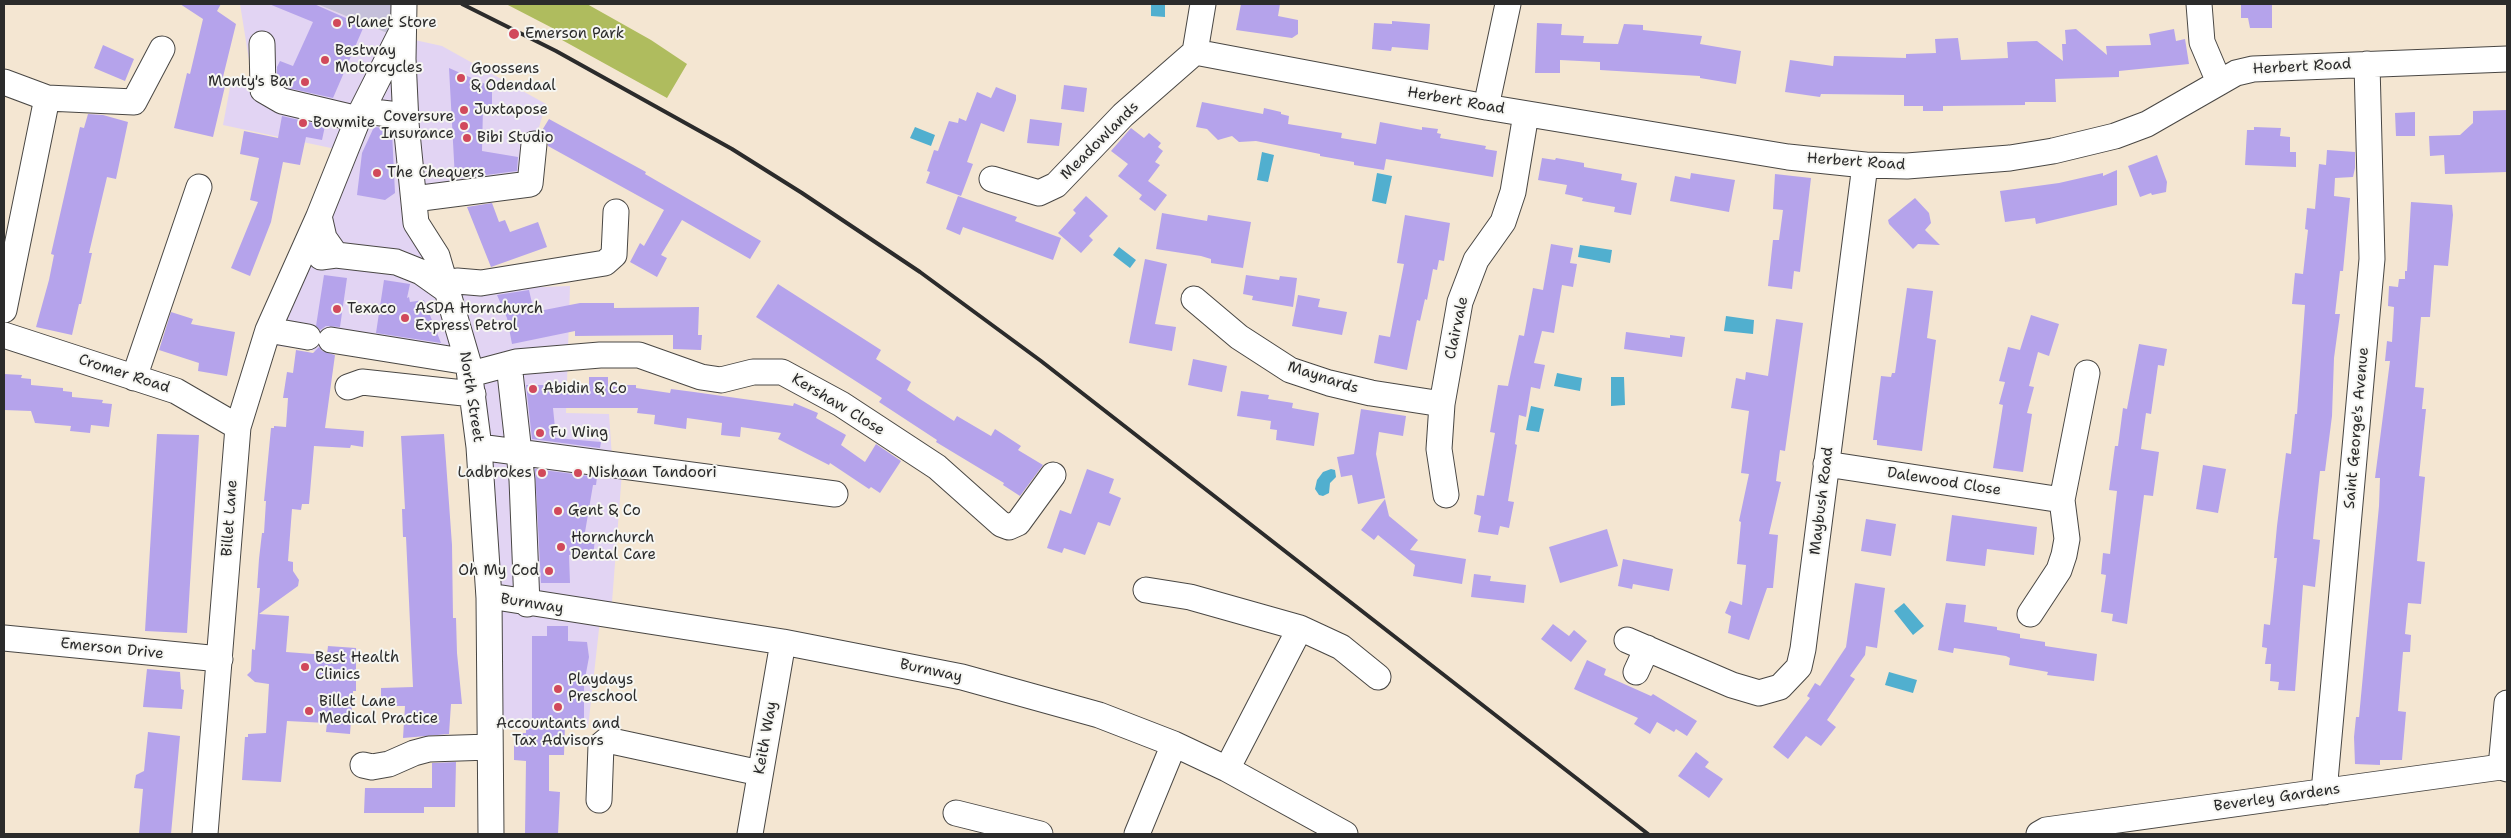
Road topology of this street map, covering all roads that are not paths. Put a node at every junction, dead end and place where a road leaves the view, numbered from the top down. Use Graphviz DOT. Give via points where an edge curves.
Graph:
graph roads {
  1 [pos="404,4"];
  2 [pos="1203,4"];
  3 [pos="1508,4"];
  4 [pos="2199,4"];
  5 [pos="403,29"];
  6 [pos="262,44"];
  7 [pos="162,49"];
  8 [pos="1195,52"];
  9 [pos="2507,59"];
  10 [pos="2368,64"];
  11 [pos="4,82"];
  12 [pos="2219,82"];
  13 [pos="47,98"];
  14 [pos="1486,107"];
  15 [pos="1526,114"];
  16 [pos="359,116"];
  17 [pos="406,123"];
  18 [pos="534,144"];
  19 [pos="1864,165"];
  20 [pos="992,179"];
  21 [pos="199,188"];
  22 [pos="415,211"];
  23 [pos="616,212"];
  24 [pos="319,216"];
  25 [pos="336,255"];
  26 [pos="396,262"];
  27 [pos="445,289"];
  28 [pos="285,291"];
  29 [pos="1194,299"];
  30 [pos="4,310"];
  31 [pos="268,330"];
  32 [pos="4,335"];
  33 [pos="509,364"];
  34 [pos="2086,373"];
  35 [pos="471,377"];
  36 [pos="134,378"];
  37 [pos="348,387"];
  38 [pos="1442,404"];
  39 [pos="238,428"];
  40 [pos="479,447"];
  41 [pos="519,452"];
  42 [pos="1826,464"];
  43 [pos="1053,475"];
  44 [pos="836,494"];
  45 [pos="1446,495"];
  46 [pos="2062,500"];
  47 [pos="1146,590"];
  48 [pos="489,598"];
  49 [pos="527,604"];
  50 [pos="2030,614"];
  51 [pos="1300,628"];
  52 [pos="4,638"];
  53 [pos="782,642"];
  54 [pos="220,659"];
  55 [pos="1636,672"];
  56 [pos="1378,677"];
  57 [pos="2507,704"];
  58 [pos="1174,744"];
  59 [pos="490,747"];
  60 [pos="362,765"];
  61 [pos="2504,768"];
  62 [pos="1227,769"];
  63 [pos="760,773"];
  64 [pos="2324,792"];
  65 [pos="599,800"];
  66 [pos="956,813"];
  67 [pos="2043,832"];
  68 [pos="205,834"];
  69 [pos="491,834"];
  70 [pos="750,834"];
  71 [pos="1040,834"];
  72 [pos="1137,834"];
  73 [pos="1345,834"];
  1 -- 5 [label="street, North Street"];
  2 -- 8 [label="street"];
  3 -- 14 [label="street"];
  4 -- 12 [label="street" via="2202,42"];
  5 -- 16 [label="street, Billet Lane"];
  5 -- 17 [label="street, North Street"];
  6 -- 16 [label="street" via="262,90 282,100"];
  7 -- 13 [label="street" via="134,102"];
  8 -- 14 [label="street, Herbert Road"];
  8 -- 20 [label="street, Meadowlands" via="1123,115 1056,185 1039,193"];
  9 -- 10 [label="street, Herbert Road"];
  10 -- 12 [label="street, Herbert Road" via="2253,69"];
  10 -- 64 [label="street, Saint George's Avenue" via="2372,259"];
  11 -- 13 [label="street"];
  12 -- 19 [label="street, Herbert Road" via="2148,124 2087,144 1958,164"];
  13 -- 30 [label="street"];
  14 -- 15 [label="street, Herbert Road"];
  15 -- 19 [label="street, Herbert Road" via="1788,157"];
  15 -- 38 [label="street, Clairvale" via="1513,192 1503,222 1476,260 1460,302"];
  16 -- 17 [label="street" via="373,112 390,114"];
  16 -- 24 [label="street, Billet Lane"];
  17 -- 22 [label="street, North Street"];
  18 -- 22 [label="street" via="530,184"];
  19 -- 42 [label="street, Maybush Road"];
  21 -- 36 [label="street"];
  22 -- 26 [label="street" via="411,247"];
  22 -- 27 [label="street, North Street" via="437,256"];
  23 -- 27 [label="street" via="614,255 604,263 480,283 457,281"];
  24 -- 25 [label="street" via="324,238"];
  24 -- 28 [label="street, Billet Lane"];
  25 -- 26 [label="street"];
  25 -- 28 [label="street" via="310,260"];
  26 -- 27 [label="street" via="421,272"];
  27 -- 35 [label="street, North Street"];
  28 -- 31 [label="street, Billet Lane"];
  29 -- 38 [label="street, Maynards" via="1239,337 1290,370 1371,393"];
  31 -- 35 [label="street" via="319,338"];
  31 -- 39 [label="street, Billet Lane"];
  32 -- 36 [label="street, Cromer Road"];
  33 -- 35 [label="street, Kershaw Close"];
  33 -- 41 [label="street"];
  33 -- 43 [label="street, Kershaw Close" via="600,355 639,355 701,377 721,380 753,372 782,372 841,404 937,467 1001,524 1010,527 1018,523"];
  34 -- 46 [label="street"];
  35 -- 37 [label="street" via="362,382"];
  35 -- 40 [label="street, North Street"];
  36 -- 39 [label="street, Cromer Road" via="176,391"];
  38 -- 45 [label="street, Clairvale" via="1439,449"];
  39 -- 54 [label="street, Billet Lane"];
  40 -- 41 [label="street"];
  40 -- 48 [label="street, North Street"];
  41 -- 44 [label="street"];
  41 -- 49 [label="street"];
  42 -- 46 [label="street, Dalewood Close"];
  42 -- 55 [label="street, Maybush Road" via="1799,667 1780,687 1759,693 1732,685 1637,644"];
  46 -- 50 [label="street" via="2066,539 2064,555 2059,570"];
  47 -- 51 [label="street" via="1190,596"];
  48 -- 49 [label="street, Burnway"];
  48 -- 59 [label="street, North Street"];
  49 -- 53 [label="street, Burnway"];
  51 -- 56 [label="street" via="1341,647"];
  51 -- 62 [label="street"];
  52 -- 54 [label="street, Emerson Drive"];
  53 -- 58 [label="street, Burnway" via="962,677 1099,715"];
  53 -- 63 [label="street, Keith Way"];
  54 -- 68 [label="street, Billet Lane"];
  57 -- 61 [label="street"];
  58 -- 62 [label="street, Burnway"];
  58 -- 72 [label="street"];
  59 -- 60 [label="street" via="429,749 388,764"];
  59 -- 69 [label="street, North Street"];
  61 -- 64 [label="street, Beverley Gardens"];
  62 -- 73 [label="street, Burnway"];
  63 -- 65 [label="street" via="607,740 601,744"];
  63 -- 70 [label="street, Keith Way"];
  64 -- 67 [label="street, Beverley Gardens"];
  66 -- 71 [label="street"];
}
